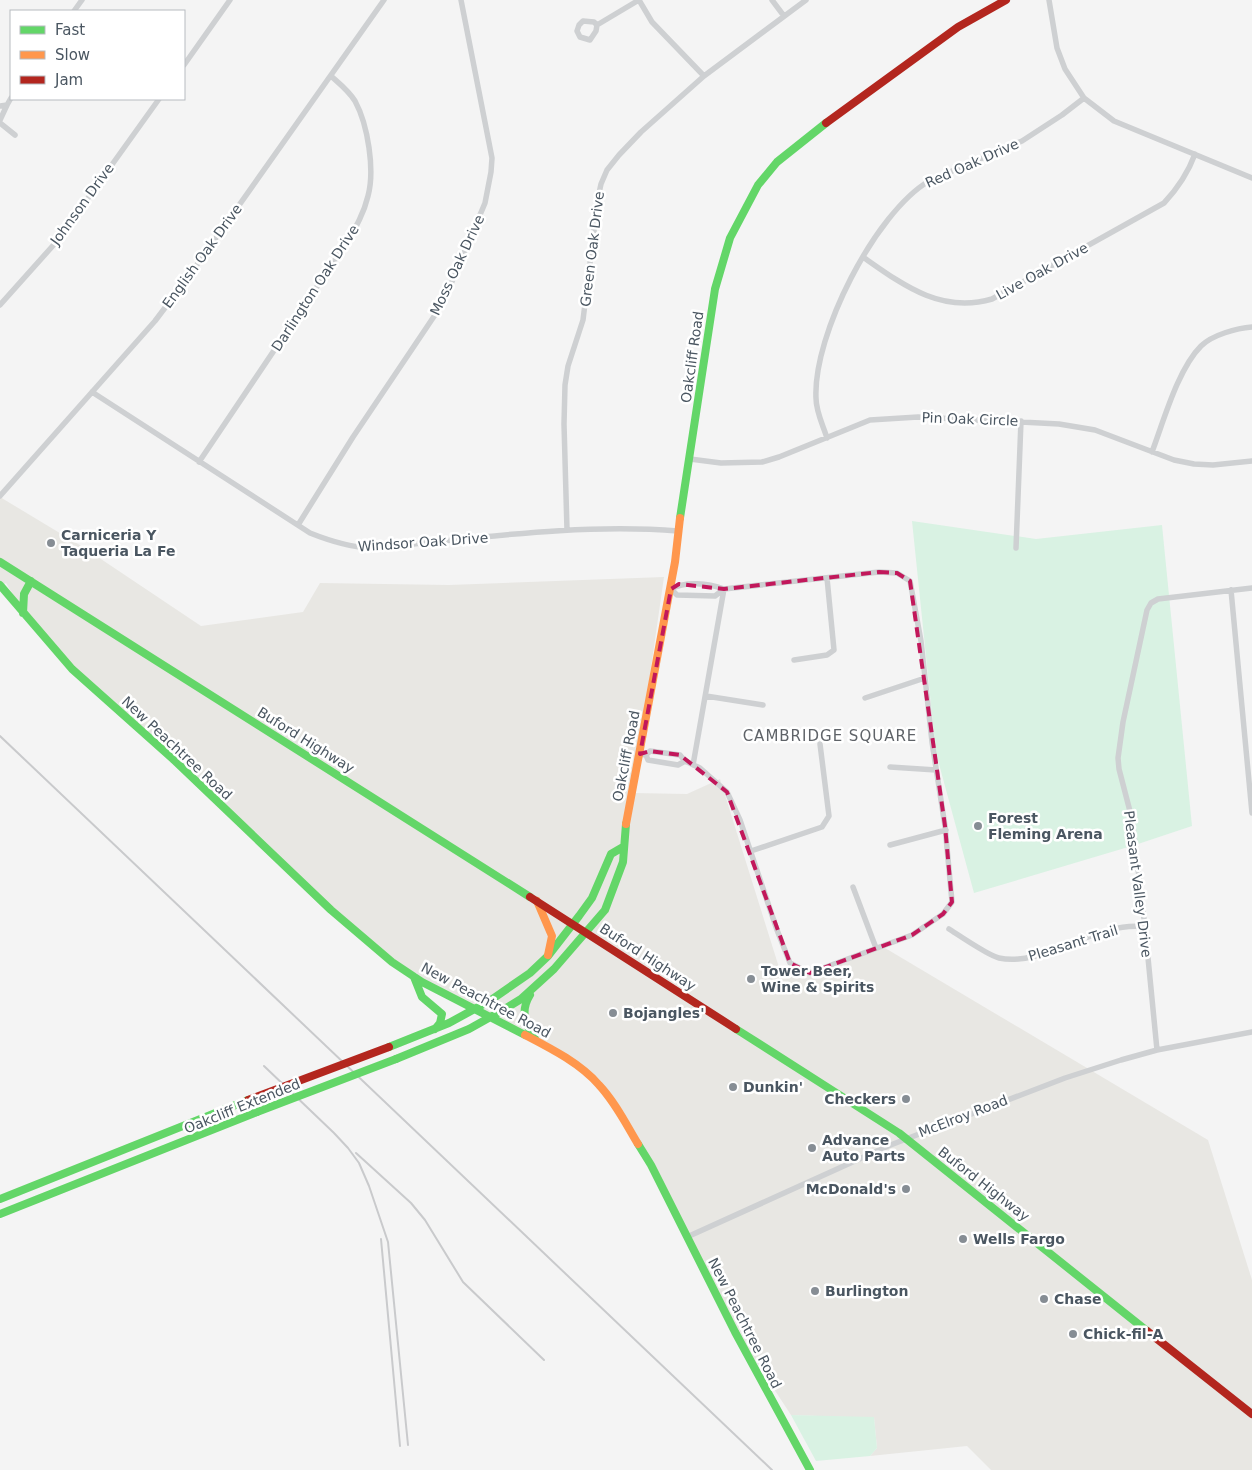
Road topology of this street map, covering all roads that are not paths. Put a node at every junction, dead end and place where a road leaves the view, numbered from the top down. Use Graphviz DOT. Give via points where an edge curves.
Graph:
graph roads {
  1 [pos="230,0"];
  2 [pos="384,0"];
  3 [pos="461,0"];
  4 [pos="639,0"];
  5 [pos="772,0"];
  6 [pos="806,0"];
  7 [pos="1006,0"];
  8 [pos="1050,0"];
  9 [pos="784,16"];
  10 [pos="596,25"];
  11 [pos="185,64"];
  12 [pos="331,76"];
  13 [pos="704,76"];
  14 [pos="1084,98"];
  15 [pos="158,100"];
  16 [pos="3,106"];
  17 [pos="0,122"];
  18 [pos="15,135"];
  19 [pos="1195,154"];
  20 [pos="1252,178"];
  21 [pos="863,257"];
  22 [pos="0,306"];
  23 [pos="1252,327"];
  24 [pos="92,392"];
  25 [pos="1021,421"];
  26 [pos="827,438"];
  27 [pos="1152,452"];
  28 [pos="690,459"];
  29 [pos="1252,461"];
  30 [pos="199,462"];
  31 [pos="0,496"];
  32 [pos="298,524"];
  33 [pos="567,530"];
  34 [pos="678,531"];
  35 [pos="1016,548"];
  36 [pos="0,562"];
  37 [pos="827,578"];
  38 [pos="31,581"];
  39 [pos="0,585"];
  40 [pos="1252,588"];
  41 [pos="671,589"];
  42 [pos="724,589"];
  43 [pos="1231,590"];
  44 [pos="23,613"];
  45 [pos="794,660"];
  46 [pos="925,678"];
  47 [pos="706,696"];
  48 [pos="865,698"];
  49 [pos="763,705"];
  50 [pos="820,744"];
  51 [pos="1249,746"];
  52 [pos="643,754"];
  53 [pos="685,761"];
  54 [pos="694,765"];
  55 [pos="890,767"];
  56 [pos="936,770"];
  57 [pos="1252,813"];
  58 [pos="946,830"];
  59 [pos="890,845"];
  60 [pos="623,847"];
  61 [pos="751,851"];
  62 [pos="853,888"];
  63 [pos="537,901"];
  64 [pos="573,924"];
  65 [pos="1145,927"];
  66 [pos="949,929"];
  67 [pos="586,932"];
  68 [pos="876,948"];
  69 [pos="548,956"];
  70 [pos="414,977"];
  71 [pos="537,985"];
  72 [pos="475,1009"];
  73 [pos="491,1017"];
  74 [pos="435,1028"];
  75 [pos="1252,1032"];
  76 [pos="536,1040"];
  77 [pos="1157,1050"];
  78 [pos="906,1138"];
  79 [pos="0,1198"];
  80 [pos="0,1214"];
  81 [pos="687,1237"];
  82 [pos="1252,1414"];
  83 [pos="810,1470"];
  1 -- 11 [label="street"];
  2 -- 12 [label="street, English Oak Drive"];
  3 -- 32 [label="street, Moss Oak Drive" via="492,158 485,203 442,303"];
  4 -- 10 [label="street"];
  4 -- 13 [label="street" via="652,22"];
  5 -- 9 [label="street"];
  6 -- 9 [label="street, Green Oak Drive"];
  7 -- 28 [label="main road, Oakcliff Road" via="950,32 827,122 777,162 758,184 730,238 715,289"];
  8 -- 14 [label="street" via="1057,48"];
  9 -- 13 [label="street, Green Oak Drive"];
  12 -- 24 [label="street, English Oak Drive" via="155,321"];
  12 -- 30 [label="street, Darlington Oak Drive" via="355,102 368,144 371,170 364,210 347,242"];
  13 -- 33 [label="street, Green Oak Drive" via="619,155 601,184 583,320 564,385"];
  14 -- 19 [label="street" via="1114,120"];
  14 -- 21 [label="street, Red Oak Drive" via="1022,141 916,189 890,217"];
  15 -- 22 [label="street, Johnson Drive" via="58,240"];
  16 -- 17 [label="street"];
  17 -- 18 [label="street"];
  19 -- 20 [label="street"];
  19 -- 21 [label="street, Live Oak Drive" via="1187,173 1164,203 992,299 966,304 935,300 896,280"];
  21 -- 26 [label="street, Red Oak Drive" via="834,313 821,350 816,397"];
  23 -- 27 [label="street" via="1203,344 1188,361"];
  24 -- 30 [label="street, Windsor Oak Drive"];
  24 -- 31 [label="street, English Oak Drive"];
  25 -- 26 [label="street, Pin Oak Circle" via="918,417 870,420"];
  25 -- 27 [label="street, Pin Oak Circle" via="1095,430"];
  25 -- 35 [label="street"];
  26 -- 28 [label="street, Pin Oak Circle" via="762,462"];
  27 -- 29 [label="street, Pin Oak Circle" via="1194,464"];
  28 -- 34 [label="main road, Oakcliff Road"];
  30 -- 32 [label="street, Windsor Oak Drive"];
  32 -- 33 [label="street, Windsor Oak Drive" via="328,540 370,548"];
  33 -- 34 [label="street, Windsor Oak Drive" via="639,528"];
  34 -- 41 [label="main road, Oakcliff Road"];
  36 -- 38 [label="main road, Buford Highway"];
  37 -- 42 [label="street"];
  37 -- 45 [label="street" via="834,650 827,655"];
  37 -- 46 [label="street" via="880,572 898,573 910,581"];
  38 -- 44 [label="main road" via="24,594"];
  38 -- 63 [label="main road, Buford Highway"];
  39 -- 44 [label="main road, New Peachtree Road"];
  40 -- 43 [label="street"];
  41 -- 42 [label="street" via="679,584 712,585"];
  41 -- 42 [label="street" via="677,595 715,596"];
  41 -- 52 [label="main road, Oakcliff Road"];
  42 -- 47 [label="street"];
  43 -- 51 [label="street"];
  43 -- 65 [label="street, Pleasant Valley Drive" via="1158,599 1147,610 1118,758 1132,818"];
  44 -- 70 [label="main road, New Peachtree Road" via="78,674 331,910"];
  46 -- 48 [label="street"];
  46 -- 56 [label="street"];
  47 -- 49 [label="street"];
  47 -- 54 [label="street"];
  50 -- 61 [label="street" via="829,816 822,827"];
  51 -- 57 [label="street"];
  52 -- 53 [label="street" via="648,760 678,765"];
  52 -- 53 [label="street" via="650,750 680,754"];
  52 -- 60 [label="main road, Oakcliff Road"];
  53 -- 54 [label="street"];
  54 -- 61 [label="street" via="727,792"];
  55 -- 56 [label="street"];
  56 -- 58 [label="street"];
  58 -- 59 [label="street"];
  58 -- 68 [label="street" via="952,902 943,914 912,935"];
  60 -- 64 [label="main road" via="611,854 592,898"];
  60 -- 67 [label="main road, Oakcliff Road" via="623,862 612,894 605,910"];
  61 -- 68 [label="street" via="790,963 810,973"];
  62 -- 68 [label="street"];
  63 -- 64 [label="main road, Buford Highway"];
  63 -- 69 [label="main road" via="552,936"];
  64 -- 67 [label="main road, Buford Highway"];
  64 -- 69 [label="main road"];
  65 -- 66 [label="street, Pleasant Trail" via="1124,927 1100,933 1021,960 998,958"];
  65 -- 77 [label="street, Pleasant Valley Drive"];
  67 -- 71 [label="main road, Oakcliff Road"];
  67 -- 78 [label="main road, Buford Highway"];
  69 -- 72 [label="main road" via="530,973"];
  70 -- 72 [label="main road, New Peachtree Road"];
  70 -- 74 [label="main road" via="423,998 440,1008 441,1021"];
  71 -- 73 [label="main road, Oakcliff Road"];
  71 -- 76 [label="main road" via="524,1003 523,1013 526,1026"];
  72 -- 73 [label="main road, New Peachtree Road"];
  72 -- 74 [label="main road, Oakcliff Extended"];
  73 -- 76 [label="main road, New Peachtree Road"];
  73 -- 80 [label="main road, Oakcliff Extended, bridge" via="396,1059"];
  74 -- 79 [label="main road, Oakcliff Extended, bridge"];
  75 -- 77 [label="street, McElroy Road"];
  76 -- 81 [label="main road, New Peachtree Road" via="562,1054 599,1084 633,1133"];
  77 -- 78 [label="street, McElroy Road" via="1065,1078"];
  78 -- 81 [label="street, McElroy Road"];
  78 -- 82 [label="main road, Buford Highway"];
  81 -- 83 [label="main road, New Peachtree Road"];
}
